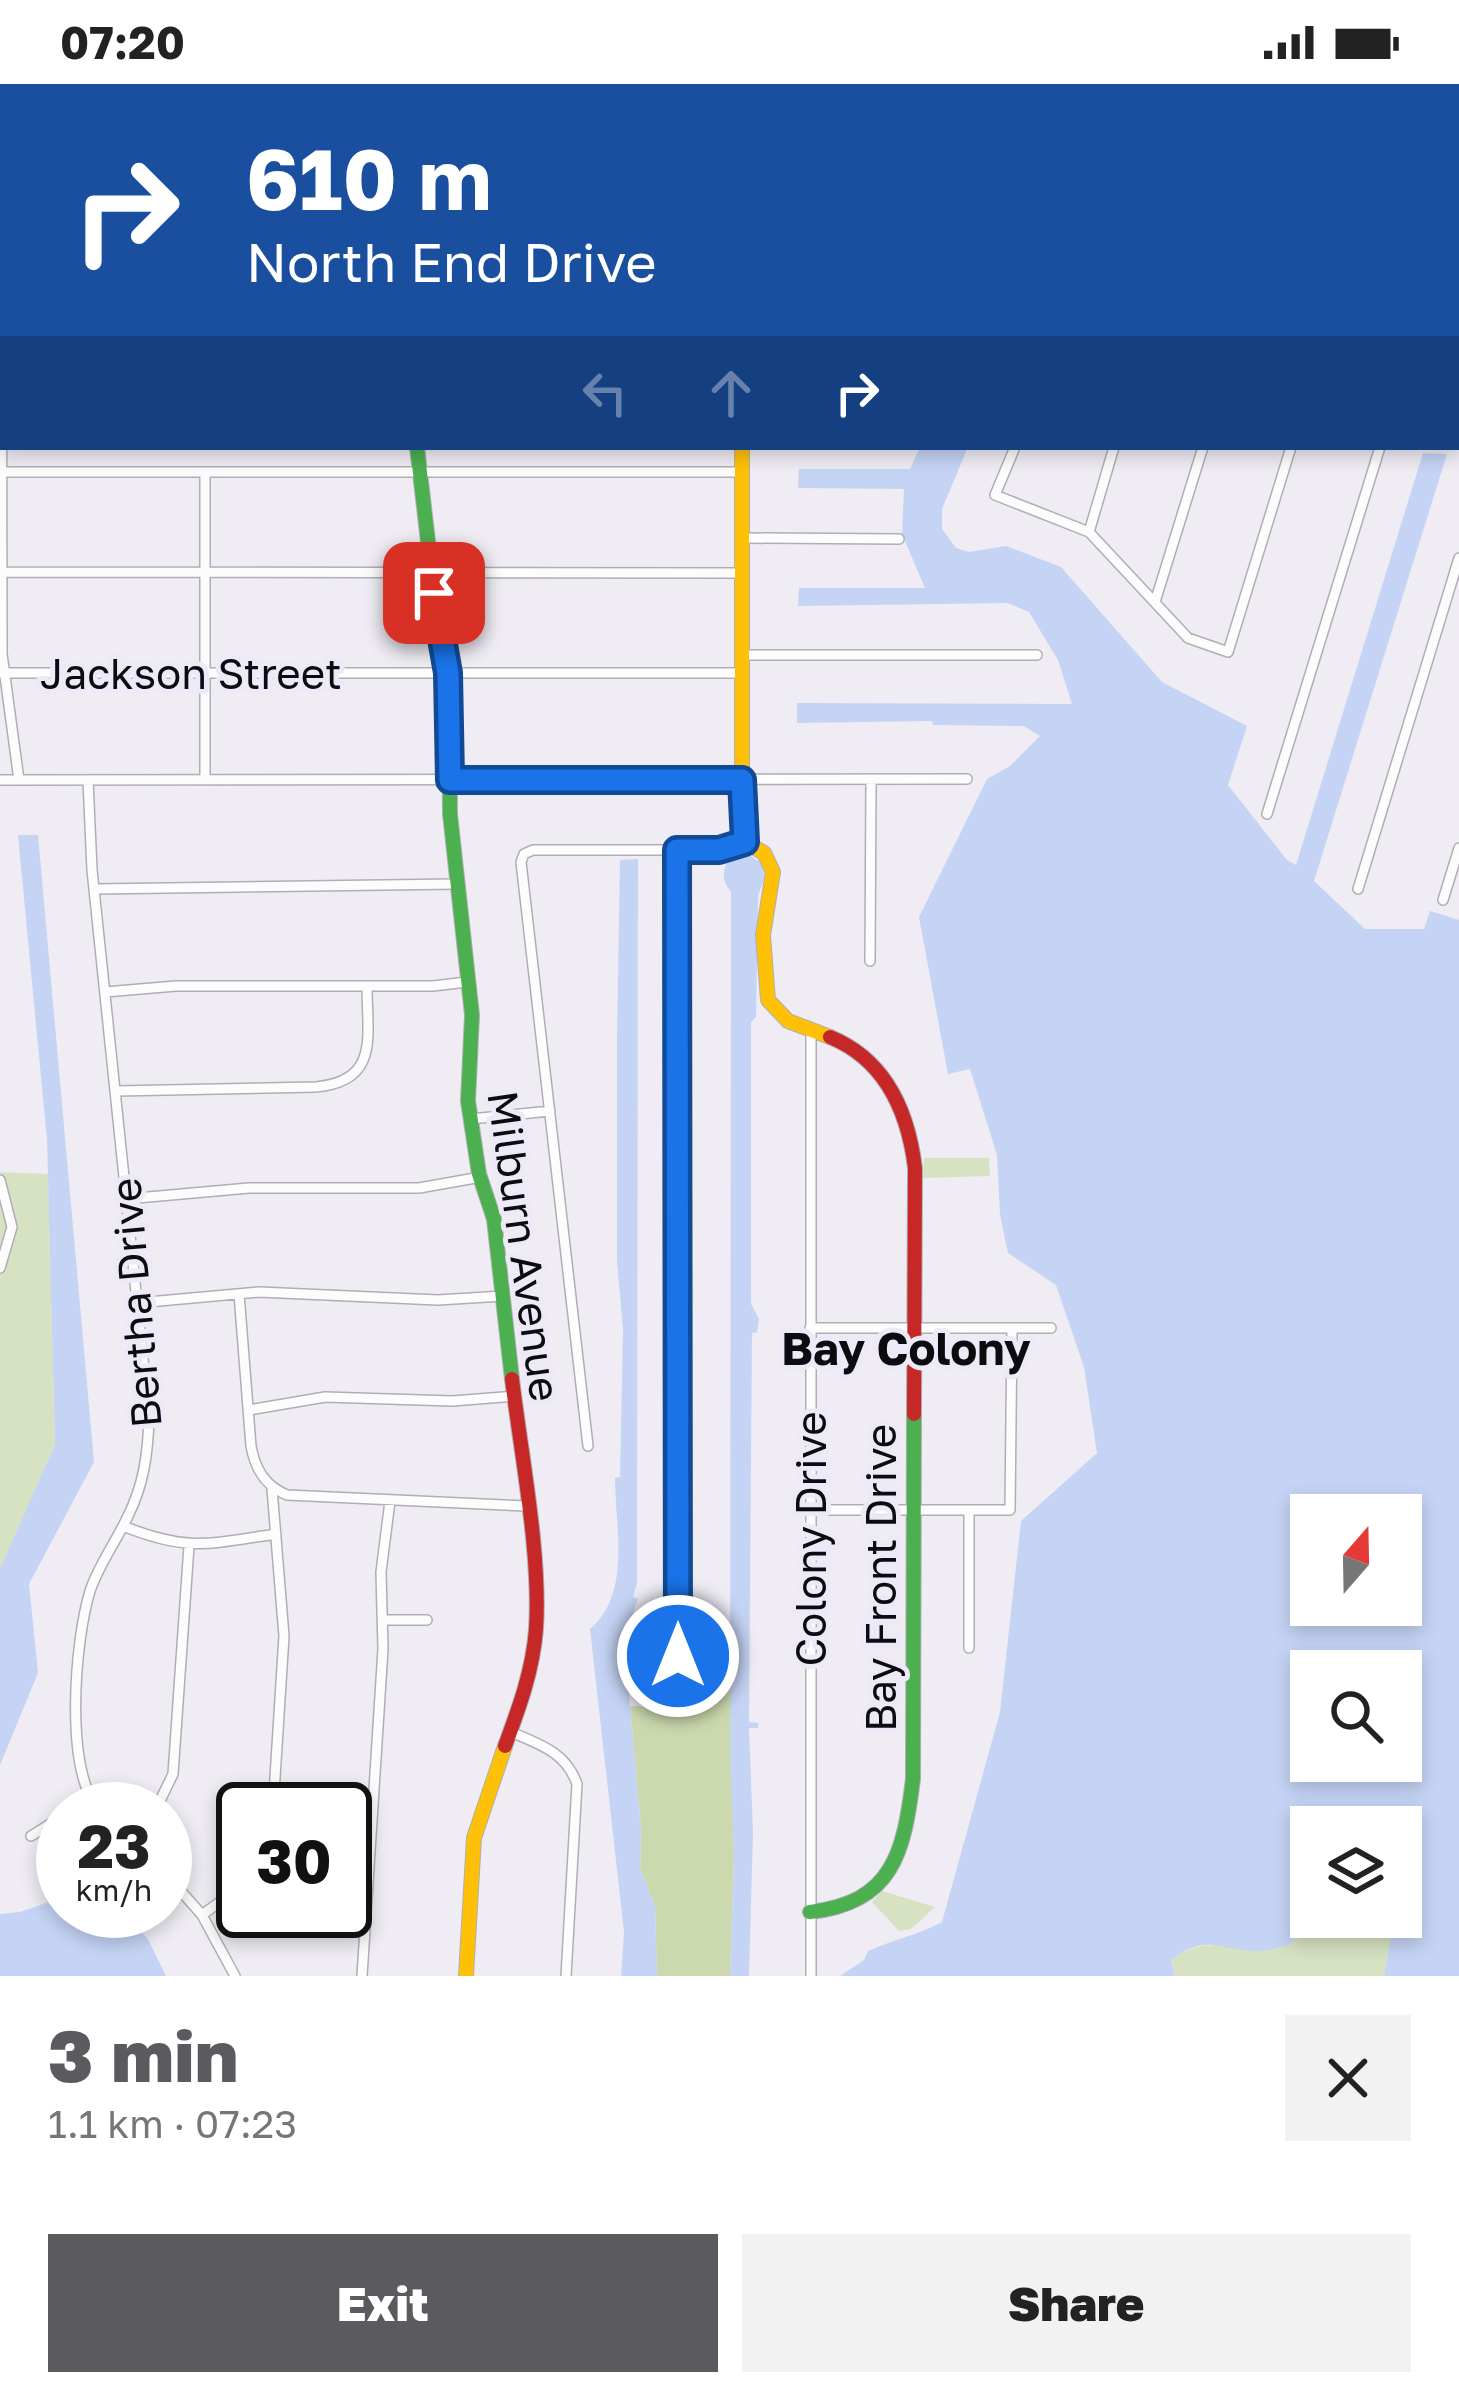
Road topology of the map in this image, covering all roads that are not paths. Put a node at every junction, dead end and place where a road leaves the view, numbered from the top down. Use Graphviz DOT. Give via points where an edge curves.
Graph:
graph roads {
  1 [pos="417,450"];
  2 [pos="742,450"];
  3 [pos="1014,450"];
  4 [pos="1113,450"];
  5 [pos="1202,450"];
  6 [pos="1290,450"];
  7 [pos="1379,450"];
  8 [pos="1,472"];
  9 [pos="205,472"];
  10 [pos="420,472"];
  11 [pos="742,472"];
  12 [pos="1089,532"];
  13 [pos="742,538"];
  14 [pos="898,539"];
  15 [pos="1459,558"];
  16 [pos="1,572"];
  17 [pos="205,572"];
  18 [pos="432,572"];
  19 [pos="742,573"];
  20 [pos="1155,602"];
  21 [pos="742,655"];
  22 [pos="1037,655"];
  23 [pos="2,673"];
  24 [pos="205,673"];
  25 [pos="448,673"];
  26 [pos="742,673"];
  27 [pos="871,779"];
  28 [pos="967,779"];
  29 [pos="0,780"];
  30 [pos="19,780"];
  31 [pos="88,780"];
  32 [pos="205,780"];
  33 [pos="450,780"];
  34 [pos="742,780"];
  35 [pos="1267,814"];
  36 [pos="745,842"];
  37 [pos="1459,848"];
  38 [pos="677,850"];
  39 [pos="457,884"];
  40 [pos="94,889"];
  41 [pos="1358,889"];
  42 [pos="1443,900"];
  43 [pos="870,961"];
  44 [pos="467,982"];
  45 [pos="368,987"];
  46 [pos="105,992"];
  47 [pos="811,1030"];
  48 [pos="116,1091"];
  49 [pos="550,1111"];
  50 [pos="471,1119"];
  51 [pos="482,1177"];
  52 [pos="0,1180"];
  53 [pos="126,1199"];
  54 [pos="4,1247"];
  55 [pos="0,1268"];
  56 [pos="239,1294"];
  57 [pos="503,1296"];
  58 [pos="137,1303"];
  59 [pos="811,1328"];
  60 [pos="1052,1328"];
  61 [pos="913,1329"];
  62 [pos="1012,1329"];
  63 [pos="515,1396"];
  64 [pos="249,1410"];
  65 [pos="588,1446"];
  66 [pos="272,1489"];
  67 [pos="390,1501"];
  68 [pos="526,1506"];
  69 [pos="810,1510"];
  70 [pos="913,1510"];
  71 [pos="970,1510"];
  72 [pos="122,1526"];
  73 [pos="276,1534"];
  74 [pos="189,1546"];
  75 [pos="383,1620"];
  76 [pos="427,1620"];
  77 [pos="969,1648"];
  78 [pos="678,1702"];
  79 [pos="511,1732"];
  80 [pos="85,1782"];
  81 [pos="169,1782"];
  82 [pos="275,1782"];
  83 [pos="36,1833"];
  84 [pos="32,1836"];
  85 [pos="192,1904"];
  86 [pos="216,1905"];
  87 [pos="810,1912"];
  88 [pos="202,1916"];
  89 [pos="235,1976"];
  90 [pos="362,1976"];
  91 [pos="466,1976"];
  92 [pos="566,1976"];
  93 [pos="811,1976"];
  1 -- 10 [label="street, Milburn Avenue"];
  2 -- 11 [label="street"];
  3 -- 12 [label="street" via="995,494"];
  4 -- 12 [label="street"];
  5 -- 20 [label="street"];
  6 -- 20 [label="street" via="1228,652 1188,638"];
  7 -- 35 [label="street"];
  8 -- 9 [label="street"];
  8 -- 16 [label="street"];
  9 -- 10 [label="street"];
  9 -- 17 [label="street"];
  10 -- 11 [label="street"];
  10 -- 18 [label="street, Milburn Avenue"];
  11 -- 13 [label="street"];
  12 -- 20 [label="street"];
  13 -- 14 [label="street"];
  13 -- 19 [label="street"];
  15 -- 41 [label="street"];
  16 -- 17 [label="street"];
  16 -- 23 [label="street"];
  17 -- 18 [label="street"];
  17 -- 24 [label="street"];
  18 -- 19 [label="street"];
  18 -- 25 [label="street, Milburn Avenue"];
  19 -- 21 [label="street"];
  21 -- 22 [label="street"];
  21 -- 26 [label="street"];
  23 -- 24 [label="street, Jackson Street"];
  23 -- 30 [label="street"];
  24 -- 25 [label="street, Jackson Street"];
  24 -- 32 [label="street"];
  25 -- 26 [label="street, Jackson Street"];
  25 -- 33 [label="street, Milburn Avenue"];
  26 -- 34 [label="street"];
  27 -- 28 [label="street"];
  27 -- 34 [label="street"];
  27 -- 43 [label="street"];
  29 -- 30 [label="street"];
  30 -- 31 [label="street"];
  31 -- 32 [label="street"];
  31 -- 40 [label="street, Bertha Drive"];
  32 -- 33 [label="street"];
  33 -- 34 [label="street"];
  33 -- 39 [label="street, Milburn Avenue"];
  34 -- 36 [label="street"];
  36 -- 38 [label="street"];
  36 -- 47 [label="street, Bay Front Drive" via="764,853 773,872 768,1002 782,1019"];
  37 -- 42 [label="street"];
  38 -- 49 [label="street" via="524,854"];
  38 -- 78 [label="street"];
  39 -- 40 [label="street"];
  39 -- 44 [label="street, Milburn Avenue"];
  40 -- 46 [label="street, Bertha Drive"];
  44 -- 45 [label="street"];
  44 -- 50 [label="street, Milburn Avenue"];
  45 -- 46 [label="street"];
  45 -- 48 [label="street" via="367,1051 345,1082"];
  46 -- 48 [label="street, Bertha Drive"];
  47 -- 59 [label="street, Colony Drive"];
  47 -- 61 [label="street, Bay Front Drive" via="874,1065 907,1117 915,1168"];
  48 -- 53 [label="street, Bertha Drive"];
  49 -- 50 [label="street"];
  49 -- 65 [label="street"];
  50 -- 51 [label="street, Milburn Avenue"];
  51 -- 53 [label="street" via="419,1188 249,1188"];
  51 -- 57 [label="street, Milburn Avenue"];
  52 -- 54 [label="street" via="12,1227"];
  53 -- 58 [label="street, Bertha Drive"];
  54 -- 55 [label="street"];
  56 -- 57 [label="street"];
  56 -- 58 [label="street"];
  56 -- 64 [label="street"];
  57 -- 63 [label="street, Milburn Avenue"];
  58 -- 72 [label="street, Bertha Drive" via="148,1452"];
  59 -- 61 [label="street"];
  59 -- 69 [label="street, Colony Drive"];
  60 -- 62 [label="street"];
  61 -- 62 [label="street"];
  61 -- 70 [label="street, Bay Front Drive"];
  62 -- 71 [label="street" via="1010,1510"];
  63 -- 64 [label="street" via="325,1397"];
  63 -- 68 [label="street, Milburn Avenue"];
  64 -- 66 [label="street" via="254,1461"];
  66 -- 67 [label="street"];
  66 -- 73 [label="street"];
  67 -- 68 [label="street"];
  67 -- 75 [label="street"];
  68 -- 79 [label="street, Milburn Avenue" via="536,1629"];
  69 -- 70 [label="street"];
  69 -- 87 [label="street, Colony Drive"];
  70 -- 71 [label="street"];
  70 -- 87 [label="street, Bay Front Drive" via="908,1832 882,1883 862,1901"];
  71 -- 77 [label="street"];
  72 -- 74 [label="street"];
  72 -- 80 [label="street, Bertha Drive" via="95,1577 82,1631 75,1750"];
  73 -- 74 [label="street"];
  73 -- 82 [label="street" via="284,1636"];
  74 -- 81 [label="street"];
  75 -- 76 [label="street"];
  75 -- 90 [label="street"];
  79 -- 91 [label="street, Milburn Avenue" via="475,1838"];
  79 -- 92 [label="street" via="557,1754 577,1784"];
  83 -- 84 [label="street"];
  85 -- 88 [label="street"];
  86 -- 88 [label="street"];
  87 -- 93 [label="street, Colony Drive"];
  88 -- 89 [label="street"];
}
